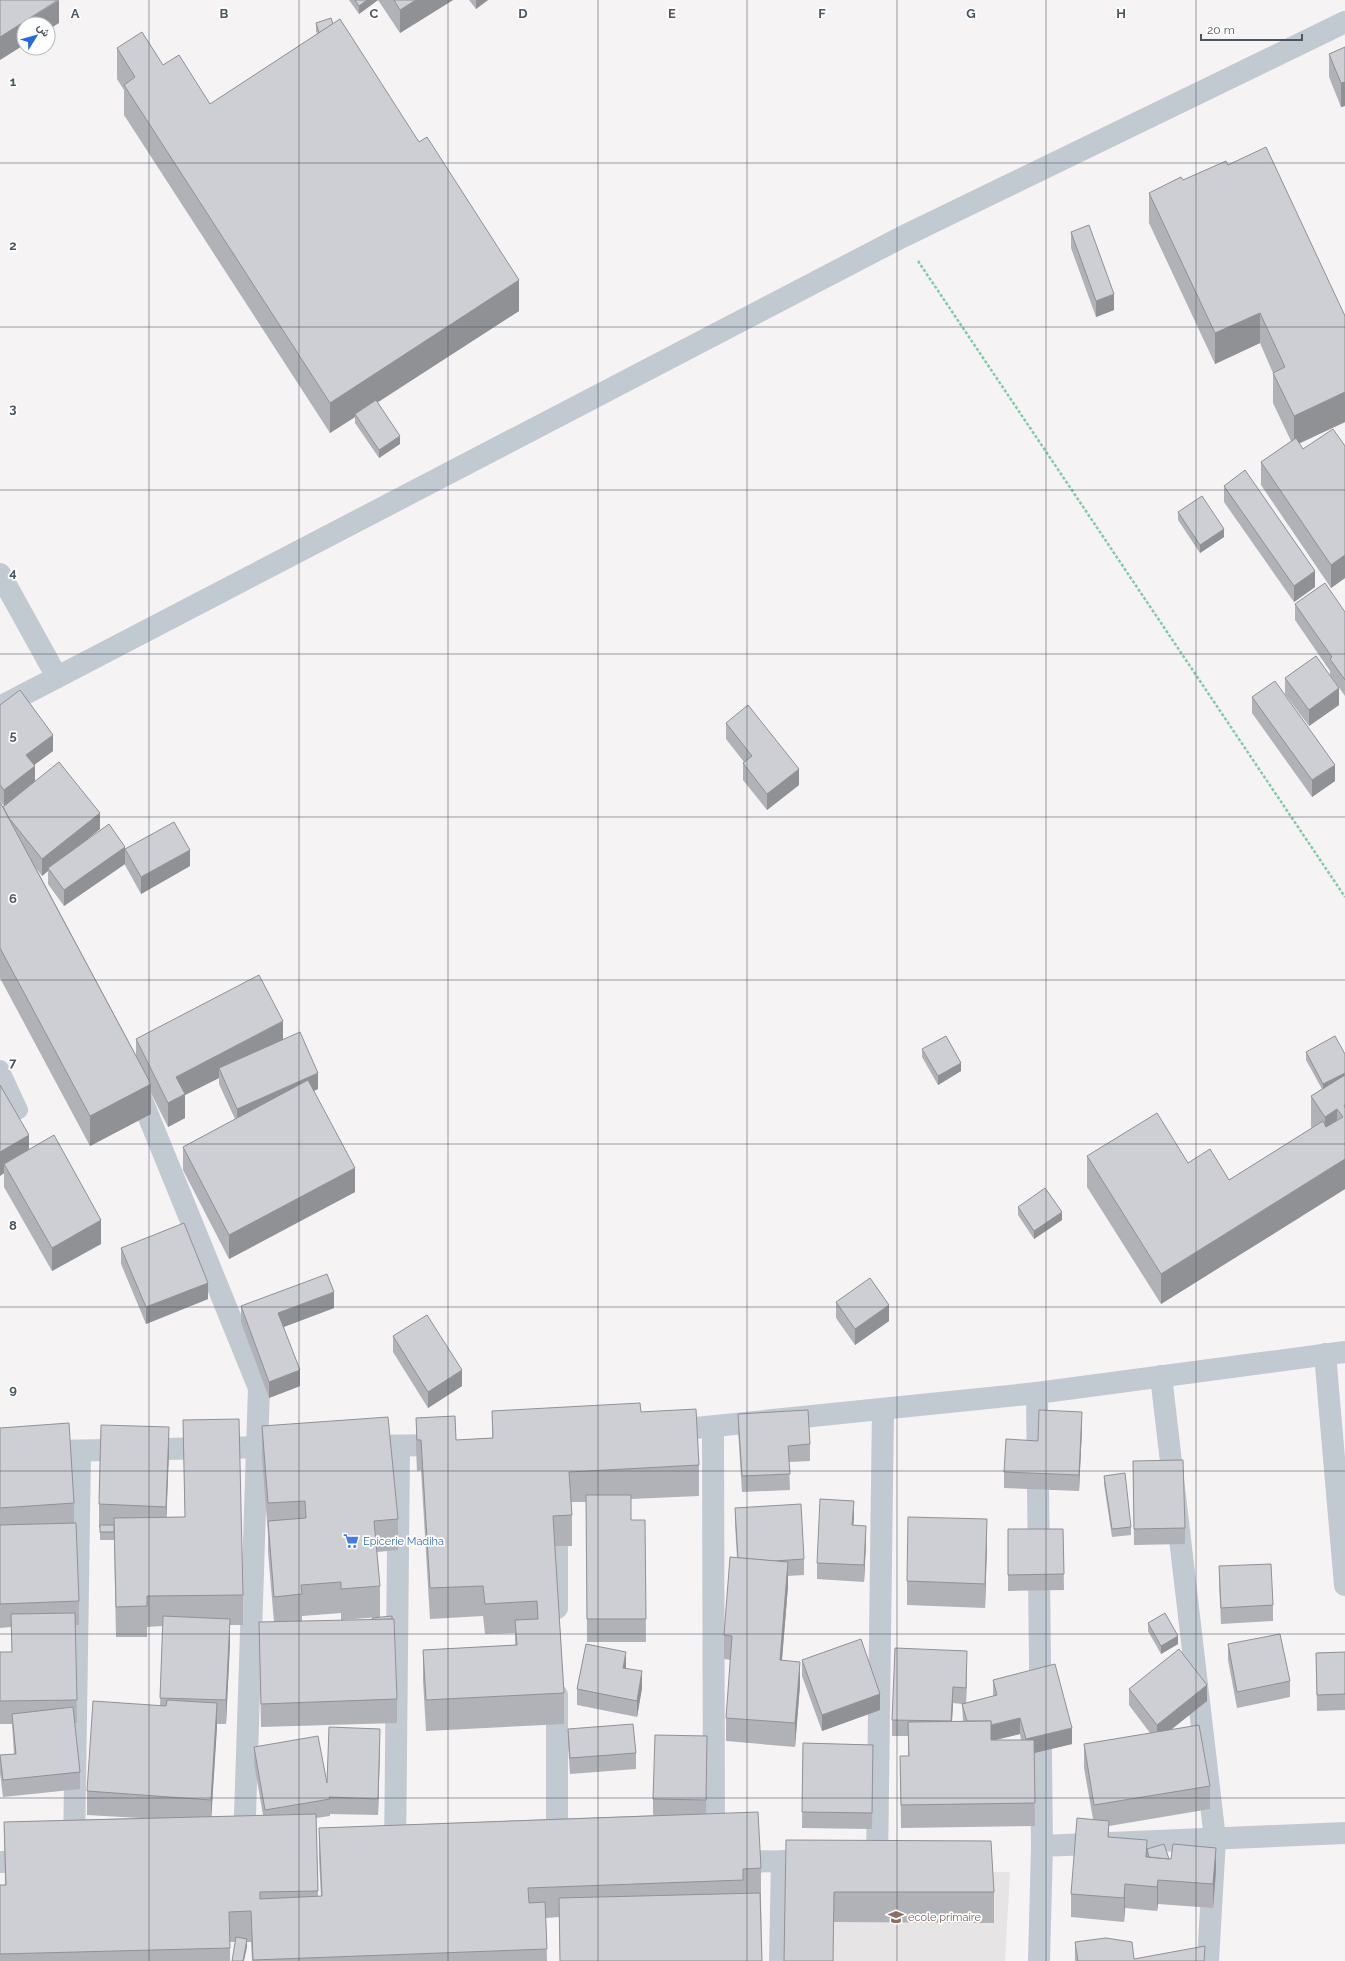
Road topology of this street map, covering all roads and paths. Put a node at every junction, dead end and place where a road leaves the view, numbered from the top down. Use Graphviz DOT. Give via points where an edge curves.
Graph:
graph roads {
  1 [pos="1345,22"];
  2 [pos="902,237"];
  3 [pos="0,574"];
  4 [pos="57,677"];
  5 [pos="0,707"];
  6 [pos="1345,897"];
  7 [pos="128,1068"];
  8 [pos="0,1069"];
  9 [pos="19,1110"];
  10 [pos="1335,1353"];
  11 [pos="1161,1376"];
  12 [pos="1037,1393"];
  13 [pos="883,1409"];
  14 [pos="713,1426"];
  15 [pos="643,1434"];
  16 [pos="462,1444"];
  17 [pos="344,1446"];
  18 [pos="399,1446"];
  19 [pos="257,1447"];
  20 [pos="289,1447"];
  21 [pos="80,1451"];
  22 [pos="0,1452"];
  23 [pos="557,1498"];
  24 [pos="1345,1585"];
  25 [pos="557,1624"];
  26 [pos="557,1672"];
  27 [pos="1345,1833"];
  28 [pos="1215,1839"];
  29 [pos="1042,1846"];
  30 [pos="418,1861"];
  31 [pos="782,1861"];
  32 [pos="0,1862"];
  33 [pos="557,1862"];
  34 [pos="878,1864"];
  35 [pos="243,1865"];
  36 [pos="899,1865"];
  37 [pos="780,1961"];
  38 [pos="1039,1961"];
  39 [pos="1208,1961"];
  1 -- 2 [label="street"];
  2 -- 4 [label="street"];
  2 -- 6 [label="path"];
  3 -- 4 [label="street"];
  4 -- 5 [label="street"];
  7 -- 19 [label="street" via="259,1388"];
  8 -- 9 [label="lane"];
  10 -- 11 [label="street"];
  10 -- 24 [label="street"];
  11 -- 12 [label="street"];
  11 -- 28 [label="street"];
  12 -- 13 [label="street"];
  12 -- 29 [label="street"];
  13 -- 14 [label="street"];
  13 -- 34 [label="street"];
  14 -- 15 [label="street"];
  14 -- 31 [label="street" via="710,1861"];
  16 -- 18 [label="street"];
  17 -- 18 [label="street"];
  18 -- 30 [label="street" via="387,1861"];
  19 -- 20 [label="street"];
  19 -- 21 [label="street"];
  19 -- 35 [label="street"];
  21 -- 22 [label="street"];
  21 -- 32 [label="street" via="69,1862"];
  23 -- 25 [label="street"];
  26 -- 33 [label="street"];
  27 -- 28 [label="street"];
  28 -- 29 [label="street"];
  28 -- 39 [label="street"];
  29 -- 38 [label="street"];
  31 -- 34 [label="street"];
  31 -- 37 [label="street"];
  34 -- 36 [label="street"];
}
